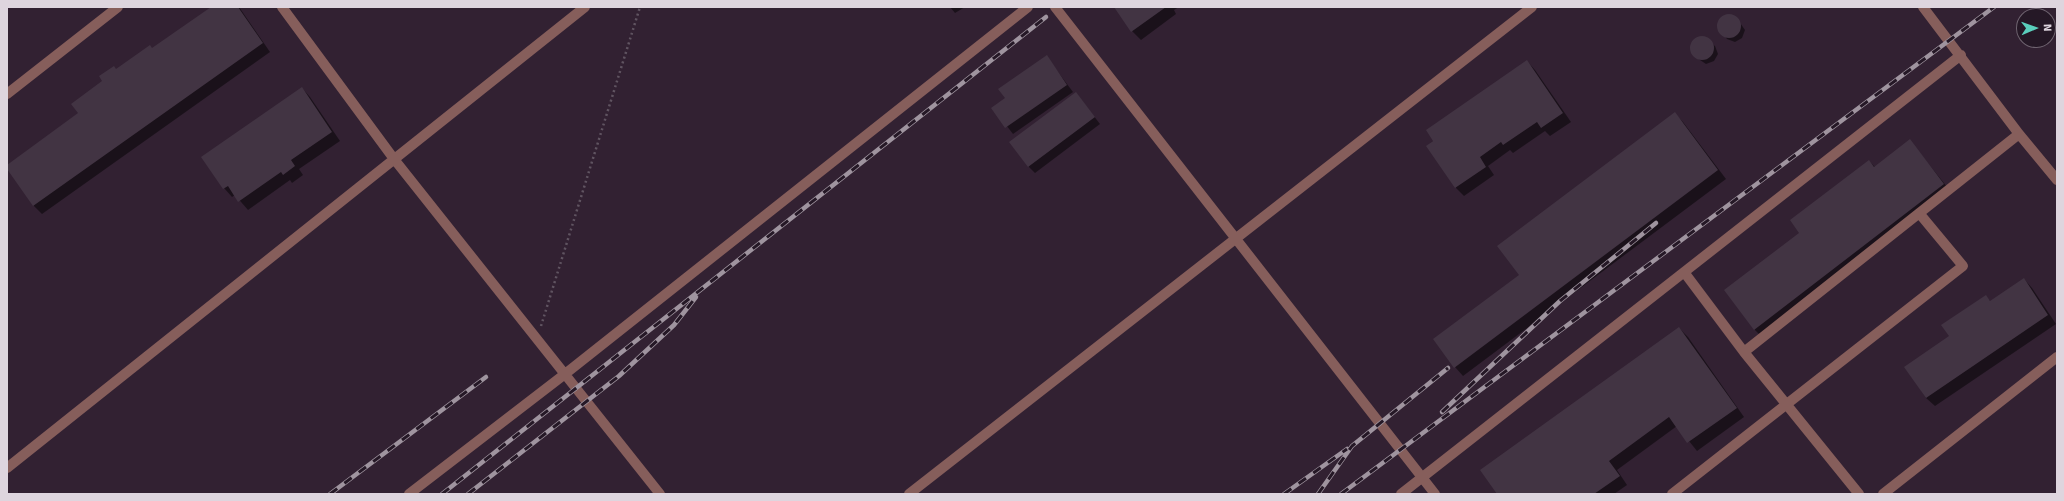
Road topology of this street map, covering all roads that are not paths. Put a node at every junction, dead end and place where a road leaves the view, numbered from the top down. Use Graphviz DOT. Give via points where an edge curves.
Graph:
graph roads {
  1 [pos="118,7"];
  2 [pos="282,7"];
  3 [pos="585,7"];
  4 [pos="1028,7"];
  5 [pos="1055,7"];
  6 [pos="1532,7"];
  7 [pos="1923,7"];
  8 [pos="1961,55"];
  9 [pos="7,94"];
  10 [pos="2019,134"];
  11 [pos="394,159"];
  12 [pos="2057,180"];
  13 [pos="1919,213"];
  14 [pos="1236,238"];
  15 [pos="1684,272"];
  16 [pos="1744,352"];
  17 [pos="2057,357"];
  18 [pos="565,374"];
  19 [pos="1788,403"];
  20 [pos="7,468"];
  21 [pos="1422,477"];
  22 [pos="409,494"];
  23 [pos="660,494"];
  24 [pos="909,494"];
  25 [pos="1401,494"];
  26 [pos="1435,494"];
  27 [pos="1672,494"];
  28 [pos="1859,494"];
  29 [pos="1883,494"];
  1 -- 9 [label="street"];
  2 -- 11 [label="street"];
  3 -- 11 [label="street"];
  4 -- 18 [label="street"];
  5 -- 14 [label="street"];
  6 -- 14 [label="street"];
  7 -- 8 [label="street"];
  8 -- 10 [label="street"];
  8 -- 15 [label="street"];
  10 -- 12 [label="street"];
  10 -- 13 [label="street"];
  11 -- 18 [label="street"];
  11 -- 20 [label="street"];
  13 -- 16 [label="street"];
  13 -- 19 [label="street" via="1963,266"];
  14 -- 21 [label="street"];
  14 -- 24 [label="street"];
  15 -- 16 [label="street"];
  15 -- 21 [label="street"];
  16 -- 19 [label="street"];
  17 -- 29 [label="street"];
  18 -- 22 [label="street"];
  18 -- 23 [label="street"];
  19 -- 27 [label="street"];
  19 -- 28 [label="street"];
  21 -- 25 [label="street"];
  21 -- 26 [label="street"];
}
